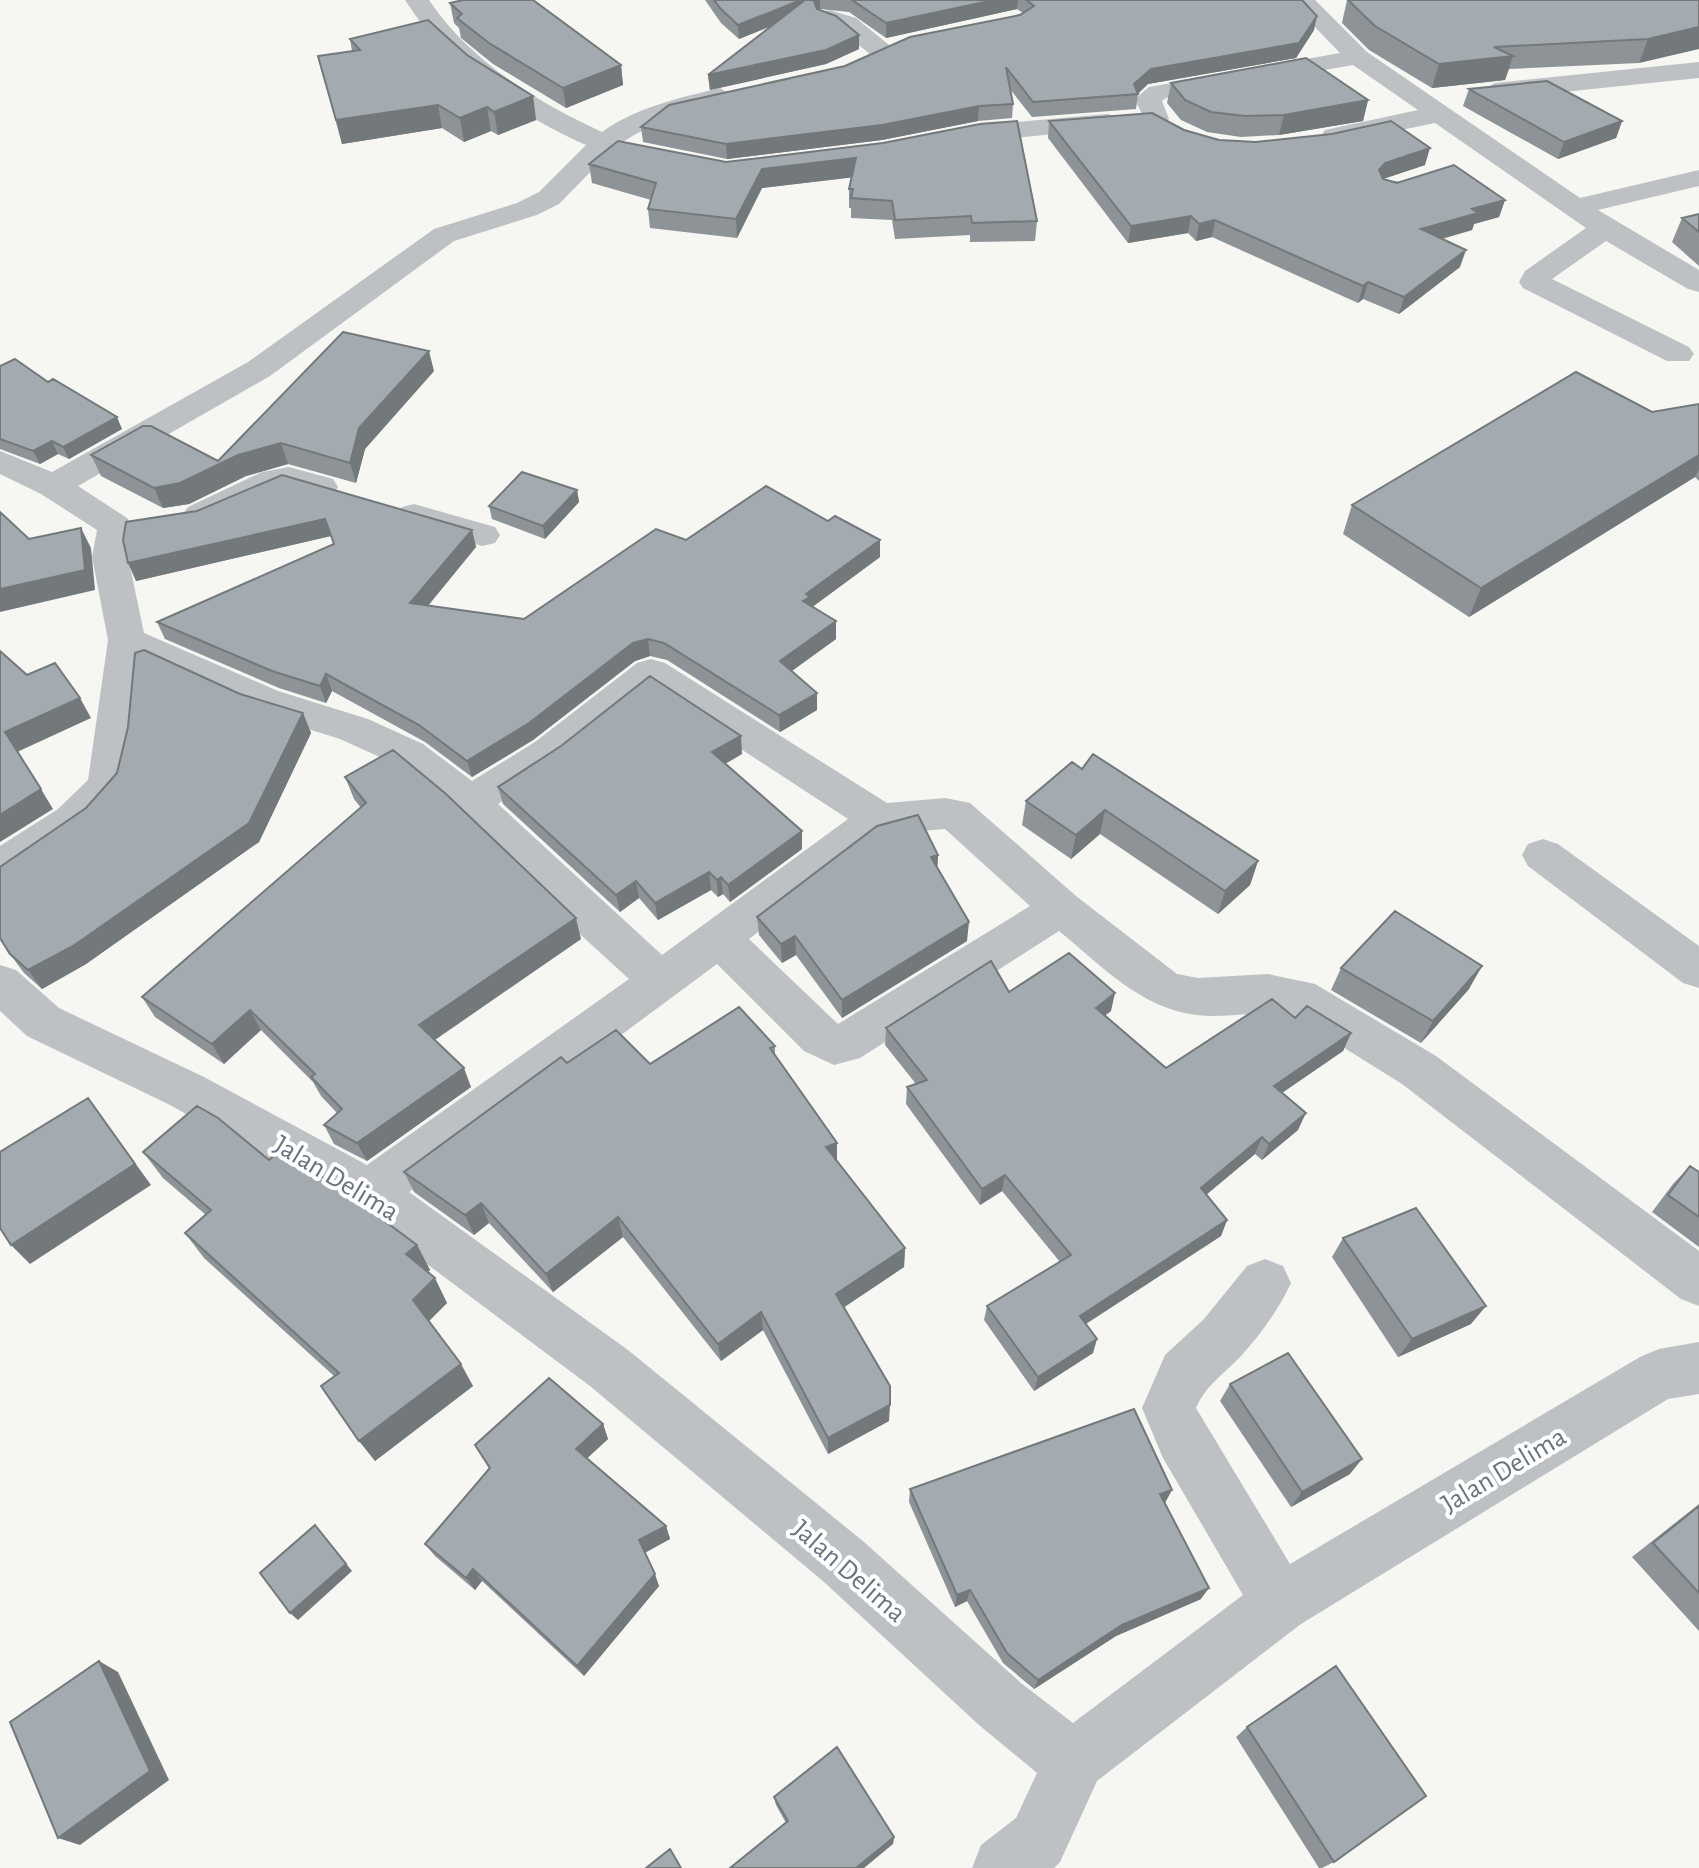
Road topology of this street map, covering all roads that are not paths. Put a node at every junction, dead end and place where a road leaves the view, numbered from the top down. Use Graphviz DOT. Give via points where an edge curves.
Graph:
graph roads {
  1 [pos="417,0"];
  2 [pos="1301,0"];
  3 [pos="829,17"];
  4 [pos="1358,57"];
  5 [pos="853,66"];
  6 [pos="1699,70"];
  7 [pos="1651,73"];
  8 [pos="748,90"];
  9 [pos="1687,96"];
  10 [pos="1429,107"];
  11 [pos="1156,119"];
  12 [pos="1179,139"];
  13 [pos="934,140"];
  14 [pos="1307,142"];
  15 [pos="602,146"];
  16 [pos="650,156"];
  17 [pos="1504,158"];
  18 [pos="1464,167"];
  19 [pos="1699,178"];
  20 [pos="1576,207"];
  21 [pos="1605,228"];
  22 [pos="1699,283"];
  23 [pos="1678,354"];
  24 [pos="0,461"];
  25 [pos="53,486"];
  26 [pos="142,525"];
  27 [pos="482,535"];
  28 [pos="127,640"];
  29 [pos="470,802"];
  30 [pos="879,818"];
  31 [pos="1543,855"];
  32 [pos="0,872"];
  33 [pos="1061,908"];
  34 [pos="720,939"];
  35 [pos="1699,970"];
  36 [pos="661,981"];
  37 [pos="0,983"];
  38 [pos="370,1192"];
  39 [pos="1699,1282"];
  40 [pos="1265,1283"];
  41 [pos="1699,1368"];
  42 [pos="1280,1603"];
  43 [pos="1072,1762"];
  44 [pos="1004,1868"];
  1 -- 15 [label="street" via="450,45 472,63"];
  2 -- 4 [label="street"];
  3 -- 5 [label="street" via="891,47"];
  4 -- 10 [label="street"];
  4 -- 11 [label="street" via="1158,92 1148,99"];
  6 -- 7 [label="street"];
  7 -- 9 [label="street"];
  7 -- 10 [label="street"];
  8 -- 15 [label="street" via="654,113"];
  10 -- 14 [label="street"];
  10 -- 17 [label="street"];
  11 -- 12 [label="street"];
  11 -- 13 [label="street"];
  15 -- 16 [label="street"];
  15 -- 25 [label="street" via="566,188 534,206 444,235 259,369"];
  17 -- 18 [label="street"];
  17 -- 20 [label="street"];
  19 -- 20 [label="street"];
  20 -- 21 [label="street"];
  21 -- 22 [label="street"];
  21 -- 23 [label="street" via="1534,282"];
  24 -- 25 [label="street"];
  25 -- 26 [label="street"];
  26 -- 27 [label="street" via="188,520 260,484 289,478"];
  26 -- 28 [label="street" via="110,557"];
  28 -- 29 [label="street" via="264,701 354,729 409,754"];
  28 -- 32 [label="street" via="108,781 100,798"];
  29 -- 30 [label="street" via="549,752 651,672"];
  29 -- 36 [label="street"];
  30 -- 33 [label="street" via="955,814"];
  30 -- 34 [label="street"];
  31 -- 35 [label="street"];
  33 -- 34 [label="street" via="844,1044 834,1045"];
  33 -- 39 [label="street" via="1165,990 1198,997 1299,997 1419,1070"];
  34 -- 36 [label="street"];
  36 -- 38 [label="street"];
  37 -- 38 [label="street, Jalan Delima" via="43,1022 187,1091"];
  38 -- 43 [label="street, Jalan Delima" via="609,1368 844,1562"];
  40 -- 42 [label="street" via="1223,1337 1184,1373 1169,1408 1182,1439"];
  41 -- 42 [label="street, Jalan Delima" via="1659,1375"];
  42 -- 43 [label="street, Jalan Delima"];
  43 -- 44 [label="street" via="1038,1840"];
}
